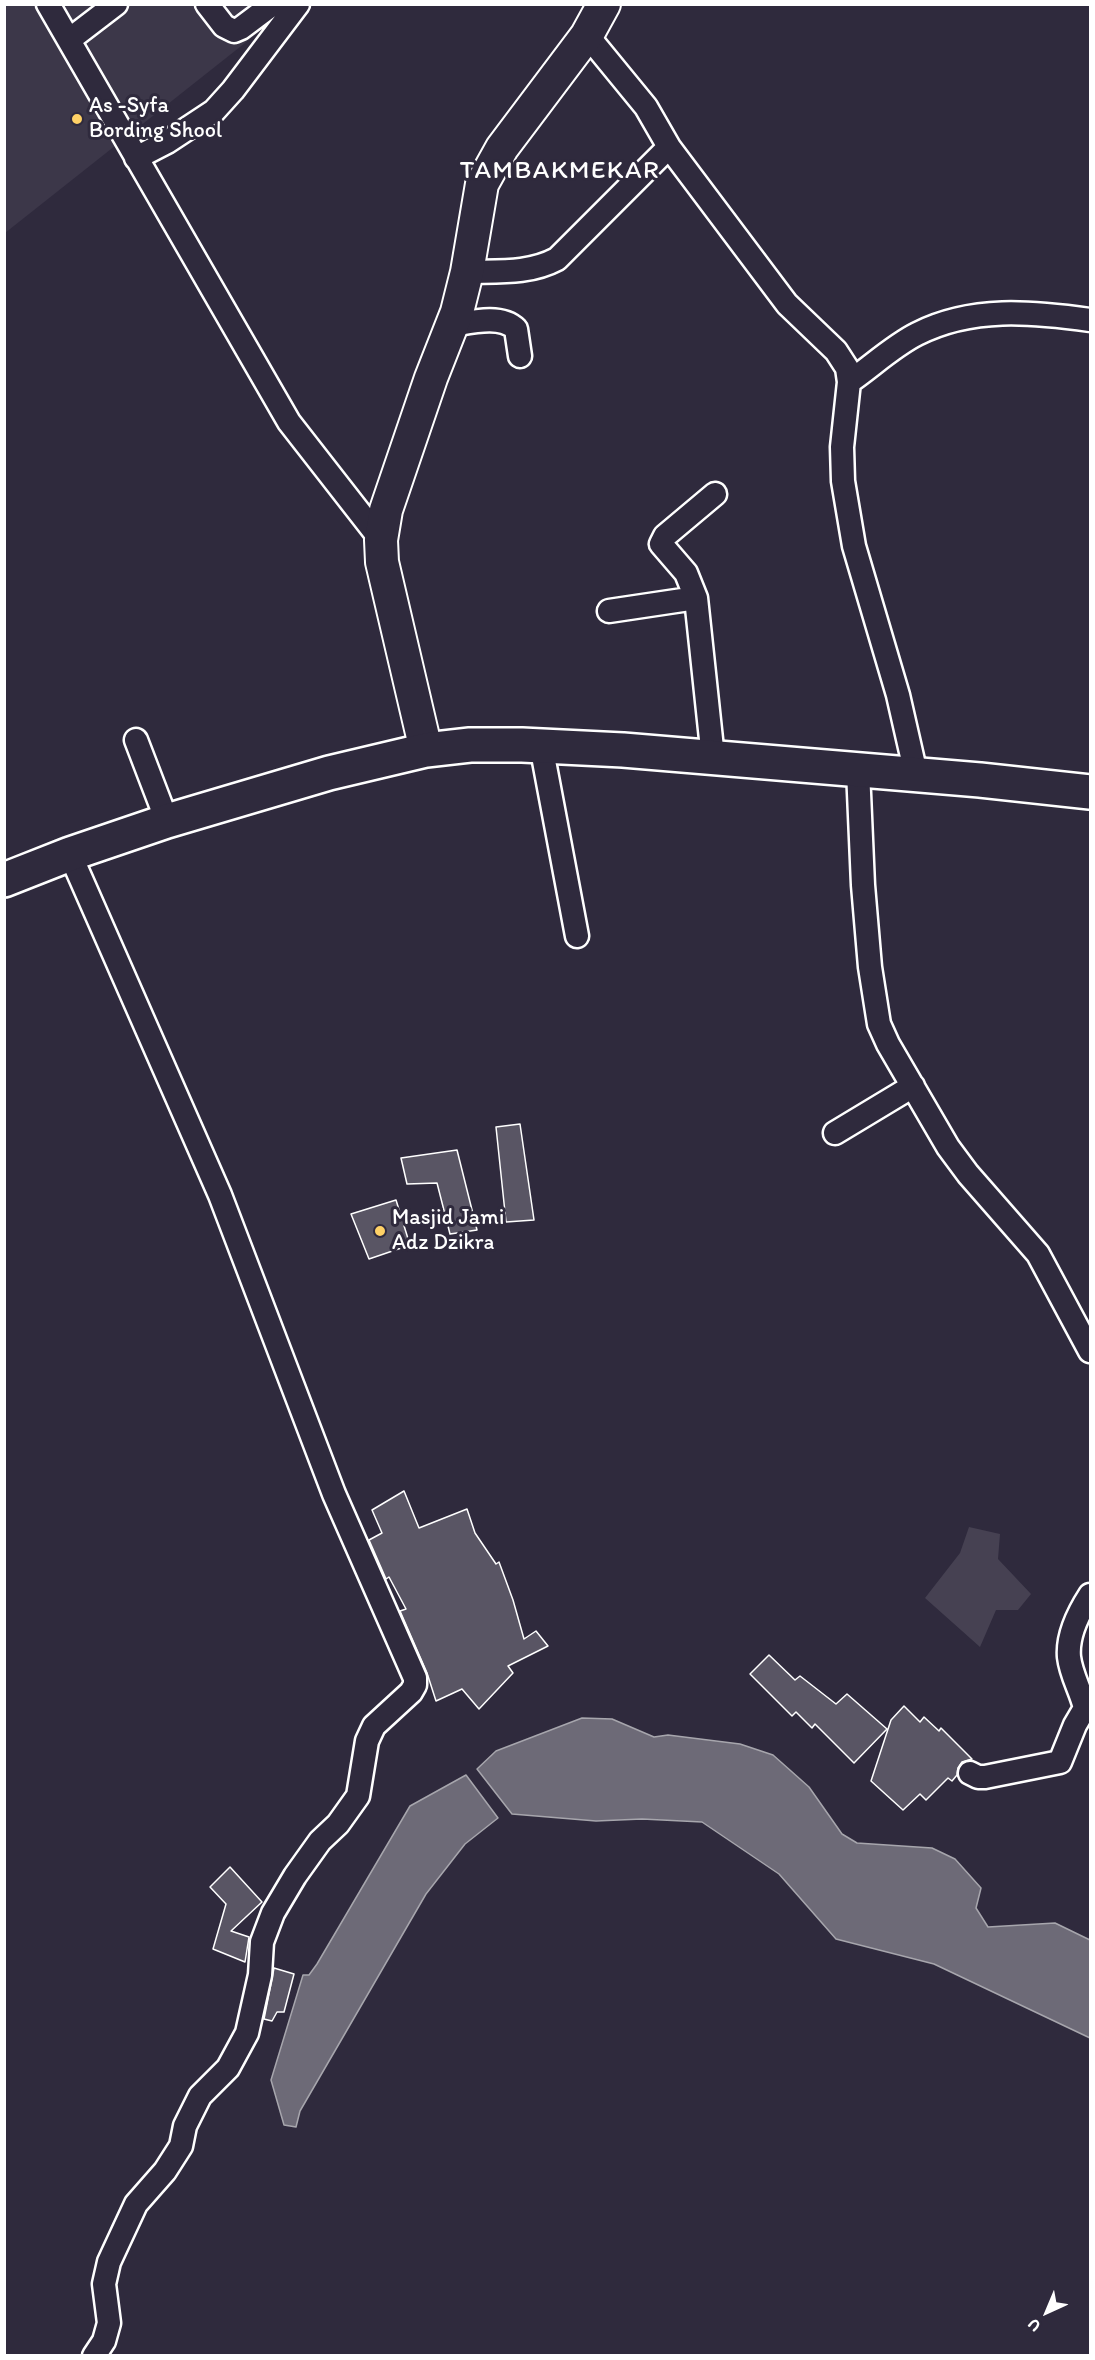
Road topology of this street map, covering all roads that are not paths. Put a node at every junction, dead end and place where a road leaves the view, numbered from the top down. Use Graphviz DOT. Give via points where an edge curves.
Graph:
graph roads {
  1 [pos="48,4"];
  2 [pos="116,4"];
  3 [pos="207,4"];
  4 [pos="273,4"];
  5 [pos="297,4"];
  6 [pos="604,4"];
  7 [pos="587,35"];
  8 [pos="69,40"];
  9 [pos="669,147"];
  10 [pos="136,158"];
  11 [pos="467,272"];
  12 [pos="1090,320"];
  13 [pos="452,325"];
  14 [pos="520,356"];
  15 [pos="849,382"];
  16 [pos="715,494"];
  17 [pos="381,540"];
  18 [pos="696,598"];
  19 [pos="609,610"];
  20 [pos="136,740"];
  21 [pos="541,745"];
  22 [pos="426,750"];
  23 [pos="713,758"];
  24 [pos="858,770"];
  25 [pos="916,774"];
  26 [pos="1090,792"];
  27 [pos="167,821"];
  28 [pos="70,854"];
  29 [pos="4,880"];
  30 [pos="577,936"];
  31 [pos="913,1086"];
  32 [pos="835,1133"];
  33 [pos="1090,1351"];
  34 [pos="1090,1594"];
  35 [pos="970,1773"];
  36 [pos="94,2355"];
  1 -- 8 [label="street"];
  2 -- 8 [label="street"];
  3 -- 4 [label="street" via="224,26 234,31"];
  5 -- 10 [label="street" via="214,111"];
  6 -- 7 [label="street"];
  7 -- 9 [label="street" via="646,107"];
  7 -- 11 [label="street" via="489,169 482,184"];
  8 -- 10 [label="street"];
  9 -- 11 [label="street" via="557,259 527,270"];
  9 -- 15 [label="street" via="787,304 844,362"];
  10 -- 17 [label="street" via="289,422"];
  11 -- 13 [label="street"];
  12 -- 15 [label="street" via="1037,313 955,319 916,334"];
  13 -- 14 [label="street" via="479,321 509,323 516,329"];
  13 -- 17 [label="street" via="390,499"];
  15 -- 25 [label="street" via="842,447 843,481 854,546"];
  16 -- 18 [label="street" via="665,536 661,544 686,573"];
  17 -- 22 [label="street" via="382,562"];
  18 -- 19 [label="street"];
  18 -- 23 [label="street"];
  20 -- 27 [label="street"];
  21 -- 22 [label="main road" via="470,745"];
  21 -- 23 [label="main road"];
  21 -- 30 [label="street"];
  22 -- 27 [label="main road" via="328,773"];
  23 -- 24 [label="main road"];
  24 -- 25 [label="main road"];
  24 -- 31 [label="street" via="863,885 879,1024"];
  25 -- 26 [label="main road"];
  27 -- 28 [label="main road"];
  28 -- 29 [label="main road"];
  28 -- 36 [label="street" via="220,1195 334,1494 415,1685 374,1726 367,1741 358,1796 320,1841 273,1913 262,1942 260,1975 247,2033 228,2068 200,2096 185,2126 181,2146 136,2204 109,2262 104,2284 109,2323 104,2341"];
  31 -- 32 [label="street"];
  31 -- 33 [label="street" via="968,1174 1038,1254"];
  34 -- 35 [label="street" via="1071,1633 1069,1657 1085,1708 1060,1762 985,1777"];
}
